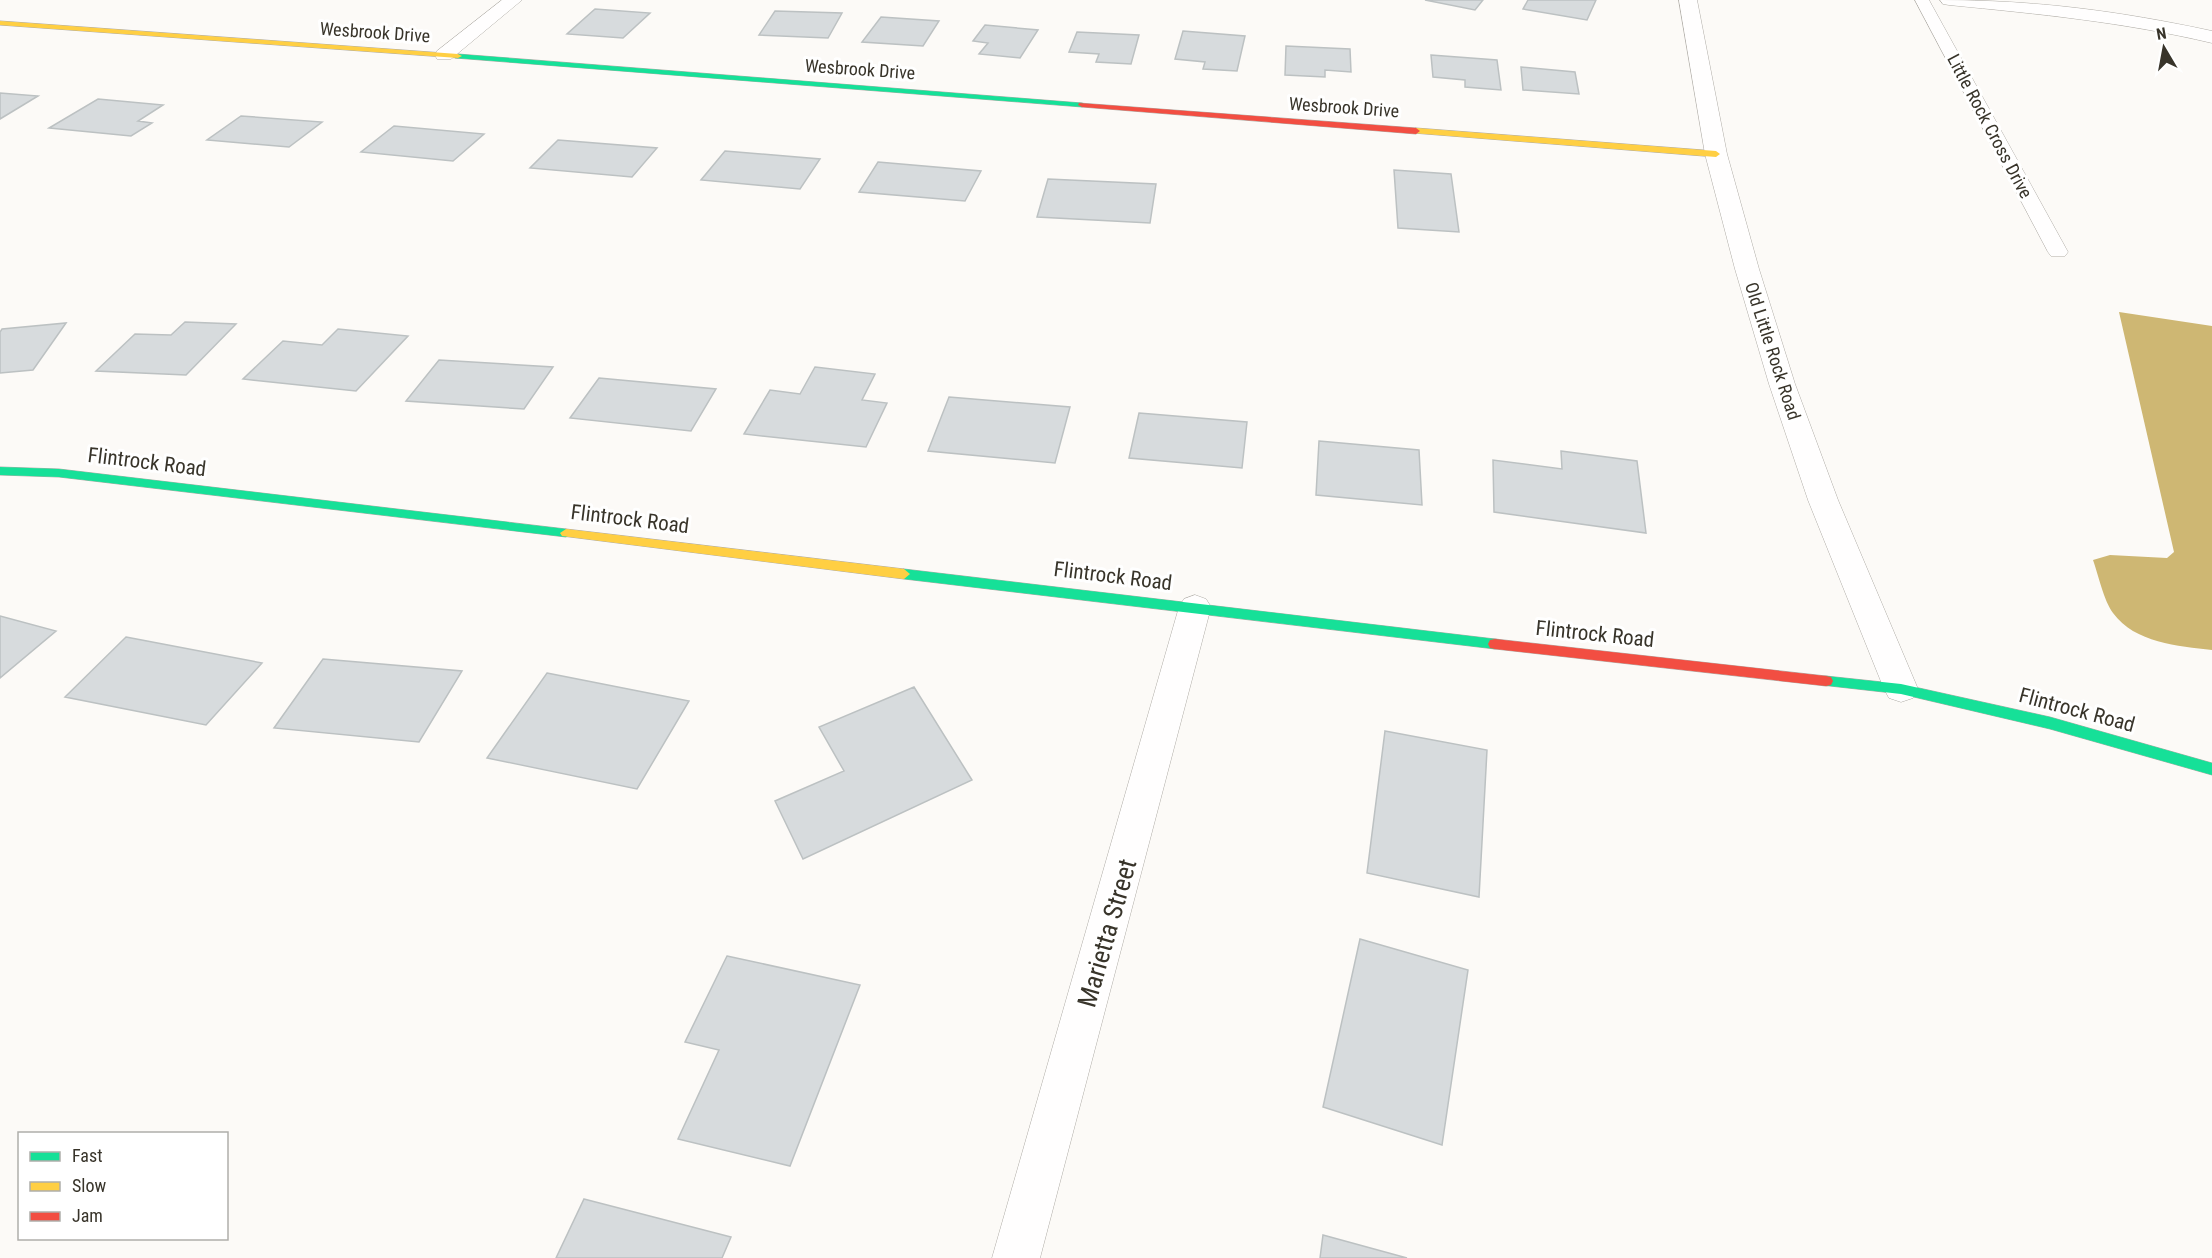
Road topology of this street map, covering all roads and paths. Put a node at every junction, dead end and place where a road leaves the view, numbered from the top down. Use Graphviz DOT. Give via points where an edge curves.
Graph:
graph roads {
  1 [pos="513,0"];
  2 [pos="1688,0"];
  3 [pos="1922,0"];
  4 [pos="1949,0"];
  5 [pos="0,23"];
  6 [pos="2212,37"];
  7 [pos="444,55"];
  8 [pos="1716,154"];
  9 [pos="2058,252"];
  10 [pos="0,471"];
  11 [pos="1196,607"];
  12 [pos="1901,689"];
  13 [pos="2212,769"];
  14 [pos="1016,1258"];
  1 -- 7 [label="street"];
  2 -- 8 [label="street, Old Little Rock Road"];
  3 -- 9 [label="lane, Little Rock Cross Drive"];
  4 -- 6 [label="street" via="2078,12"];
  5 -- 7 [label="street, Wesbrook Drive"];
  7 -- 8 [label="street, Wesbrook Drive"];
  8 -- 12 [label="street, Old Little Rock Road" via="1782,384 1823,500"];
  10 -- 11 [label="street, Flintrock Road" via="83,476"];
  11 -- 12 [label="street, Flintrock Road"];
  11 -- 14 [label="street, Marietta Street"];
  12 -- 13 [label="street, Flintrock Road" via="2050,723"];
}
